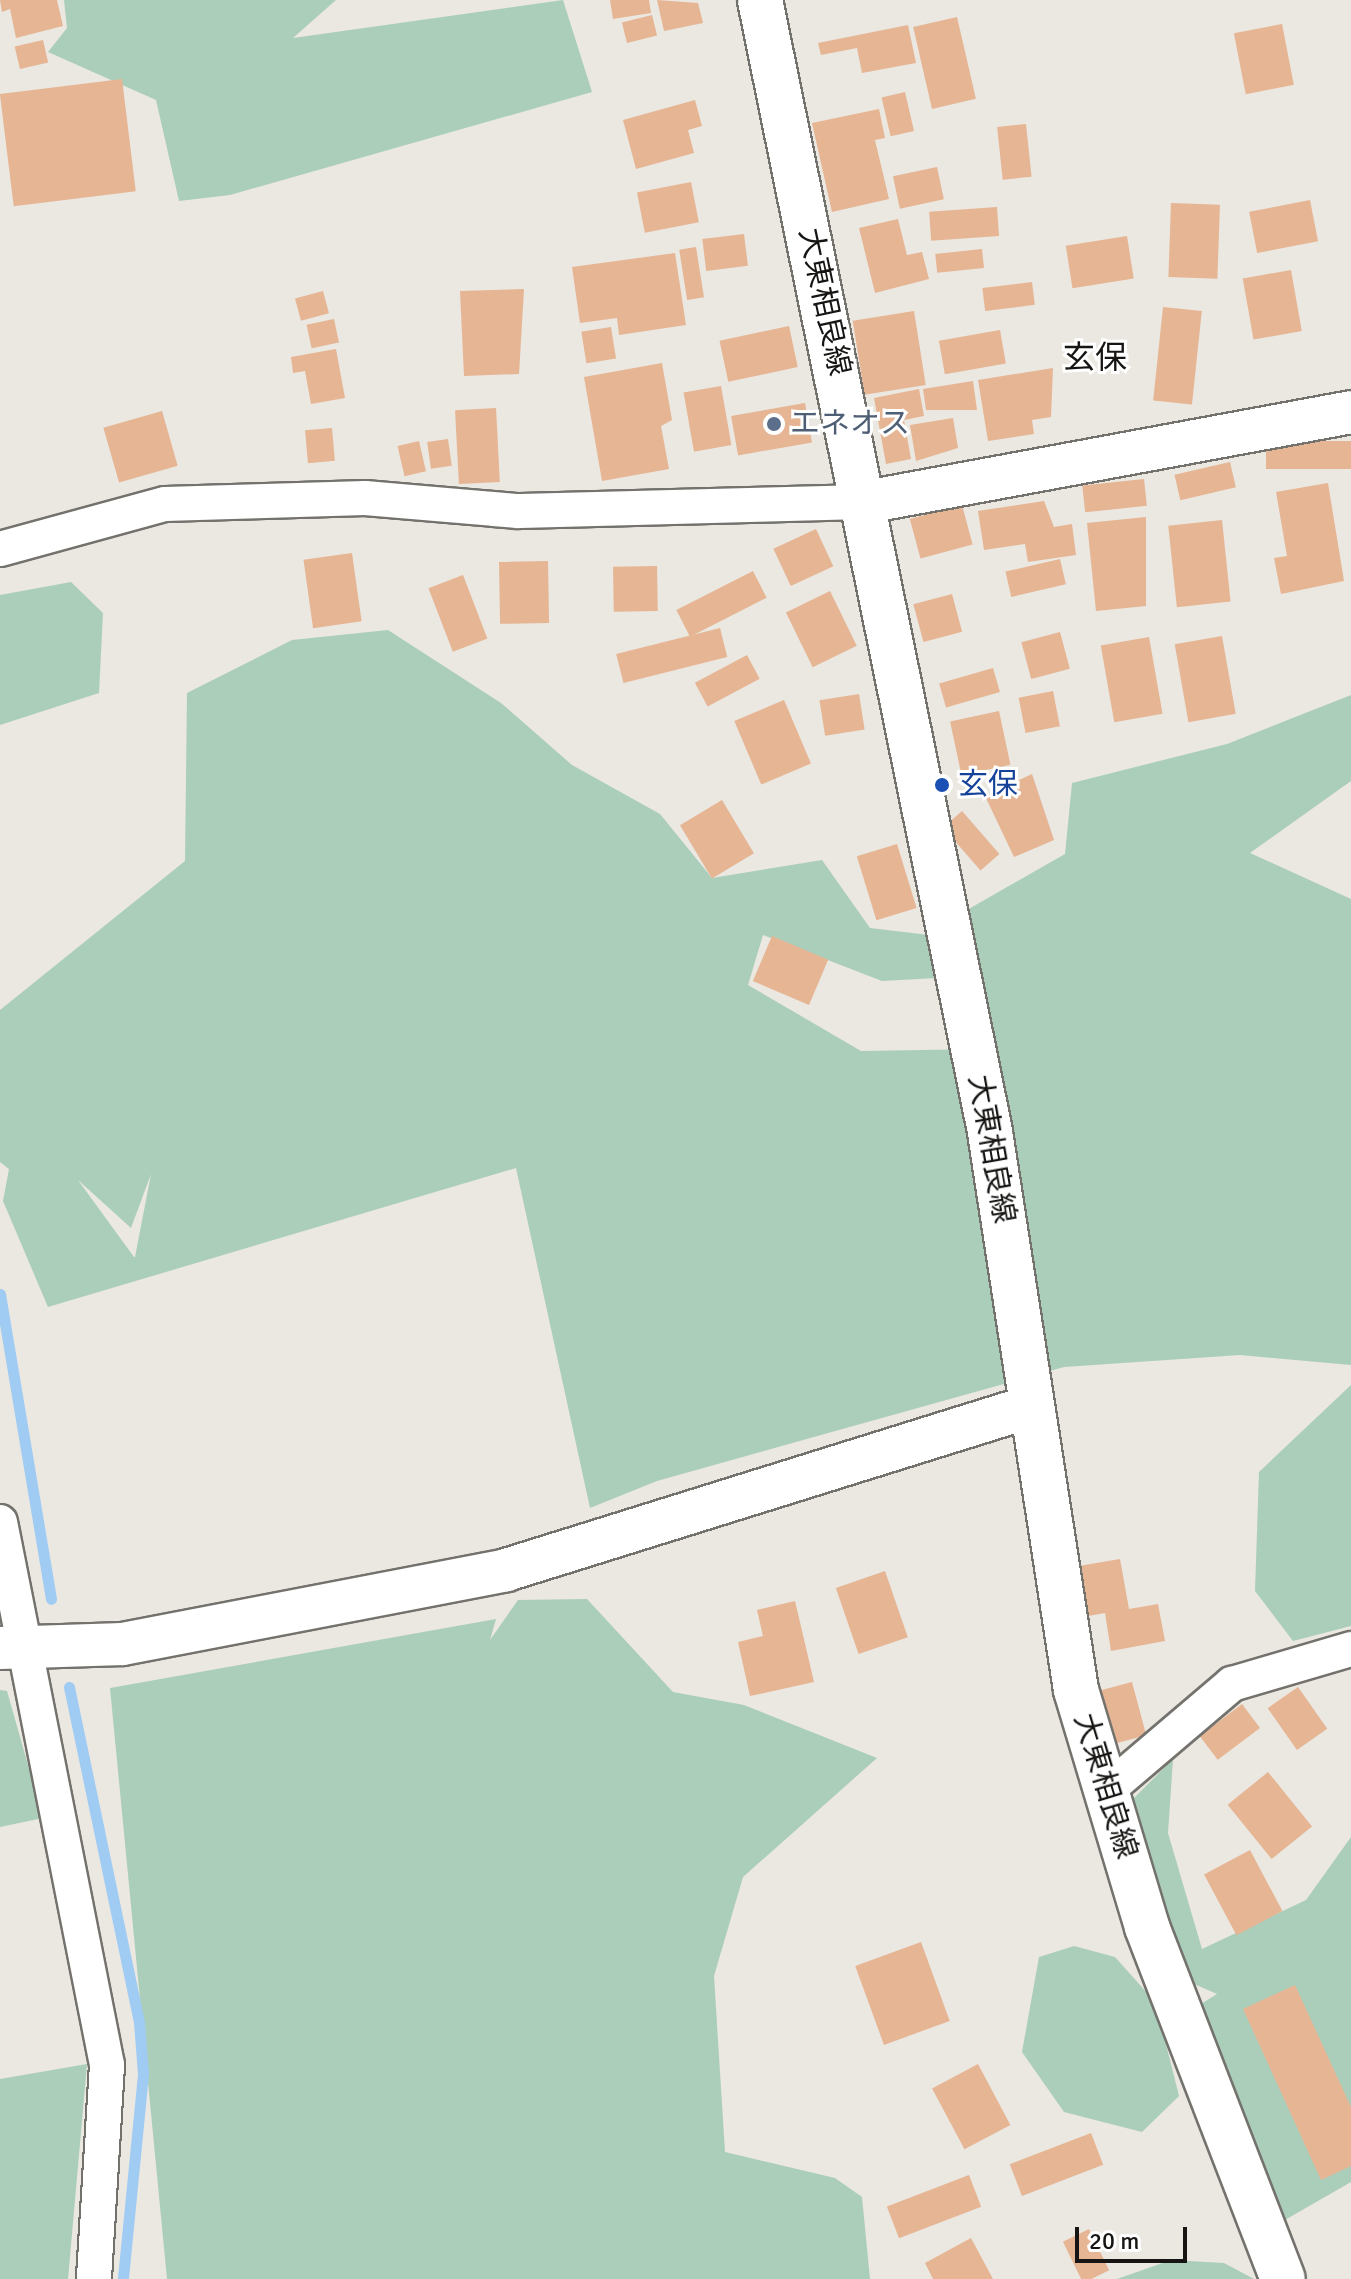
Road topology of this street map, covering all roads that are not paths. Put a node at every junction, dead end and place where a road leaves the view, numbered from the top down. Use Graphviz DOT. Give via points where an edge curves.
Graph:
graph roads {
  1 [pos="760,0"];
  2 [pos="1351,412"];
  3 [pos="866,502"];
  4 [pos="0,549"];
  5 [pos="1032,1406"];
  6 [pos="0,1522"];
  7 [pos="1351,1649"];
  8 [pos="12,1650"];
  9 [pos="1105,1792"];
  10 [pos="94,2279"];
  11 [pos="1283,2279"];
  1 -- 3 [label="main road, 大東相良線"];
  2 -- 3 [label="street"];
  3 -- 4 [label="street" via="518,511 365,498 165,504"];
  3 -- 5 [label="main road, 大東相良線" via="990,1132"];
  5 -- 8 [label="street" via="506,1570 123,1644"];
  5 -- 9 [label="main road, 大東相良線" via="1076,1690"];
  6 -- 8 [label="street"];
  7 -- 9 [label="street" via="1232,1684"];
  8 -- 10 [label="street" via="107,2065"];
  9 -- 11 [label="main road, 大東相良線" via="1147,1927"];
}
